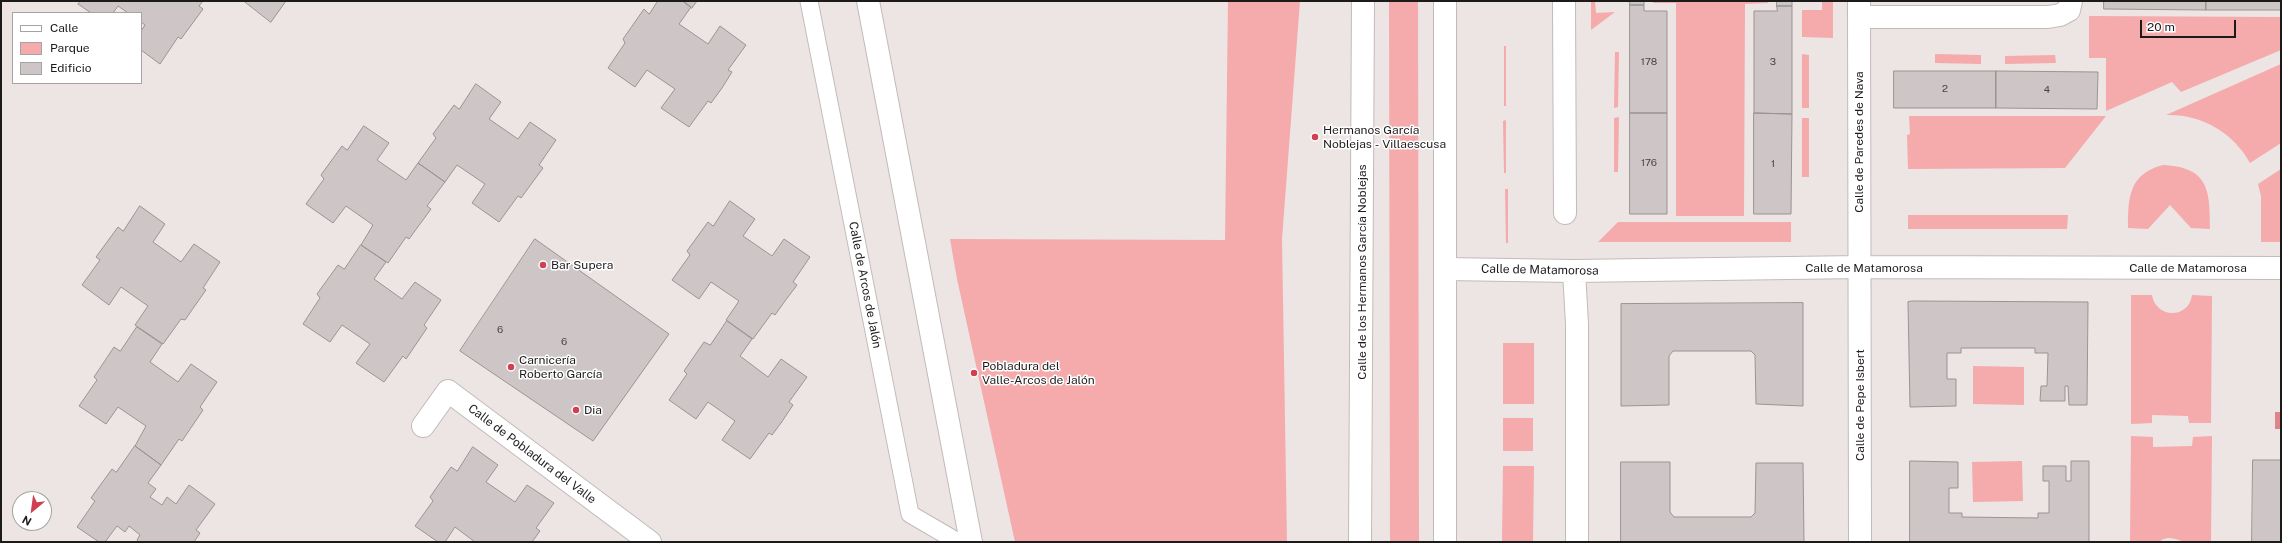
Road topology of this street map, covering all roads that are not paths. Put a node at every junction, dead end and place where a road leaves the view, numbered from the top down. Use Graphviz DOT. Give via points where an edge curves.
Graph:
graph roads {
  1 [pos="809,1"];
  2 [pos="868,1"];
  3 [pos="1363,1"];
  4 [pos="1445,1"];
  5 [pos="1564,1"];
  6 [pos="2071,1"];
  7 [pos="1859,9"];
  8 [pos="1565,213"];
  9 [pos="1860,267"];
  10 [pos="2281,268"];
  11 [pos="1446,269"];
  12 [pos="1574,271"];
  13 [pos="423,426"];
  14 [pos="650,542"];
  15 [pos="958,542"];
  16 [pos="971,542"];
  17 [pos="1360,542"];
  18 [pos="1445,542"];
  19 [pos="1577,542"];
  20 [pos="1860,542"];
  1 -- 15 [label="lane, Calle de Arcos de Jalón" via="910,514"];
  2 -- 16 [label="street"];
  3 -- 17 [label="street, Calle de los Hermanos García Noblejas"];
  4 -- 11 [label="street"];
  5 -- 8 [label="street"];
  6 -- 7 [label="street, Calle de Paredes de Nava" via="2069,10 2048,17"];
  7 -- 9 [label="street, Calle de Paredes de Nava"];
  9 -- 10 [label="street, Calle de Matamorosa"];
  9 -- 12 [label="street, Calle de Matamorosa"];
  9 -- 20 [label="street, Calle de Pepe Isbert"];
  11 -- 12 [label="street, Calle de Matamorosa"];
  11 -- 18 [label="street"];
  12 -- 19 [label="street" via="1577,324"];
  13 -- 14 [label="street, Calle de Pobladura del Valle" via="448,391"];
}
